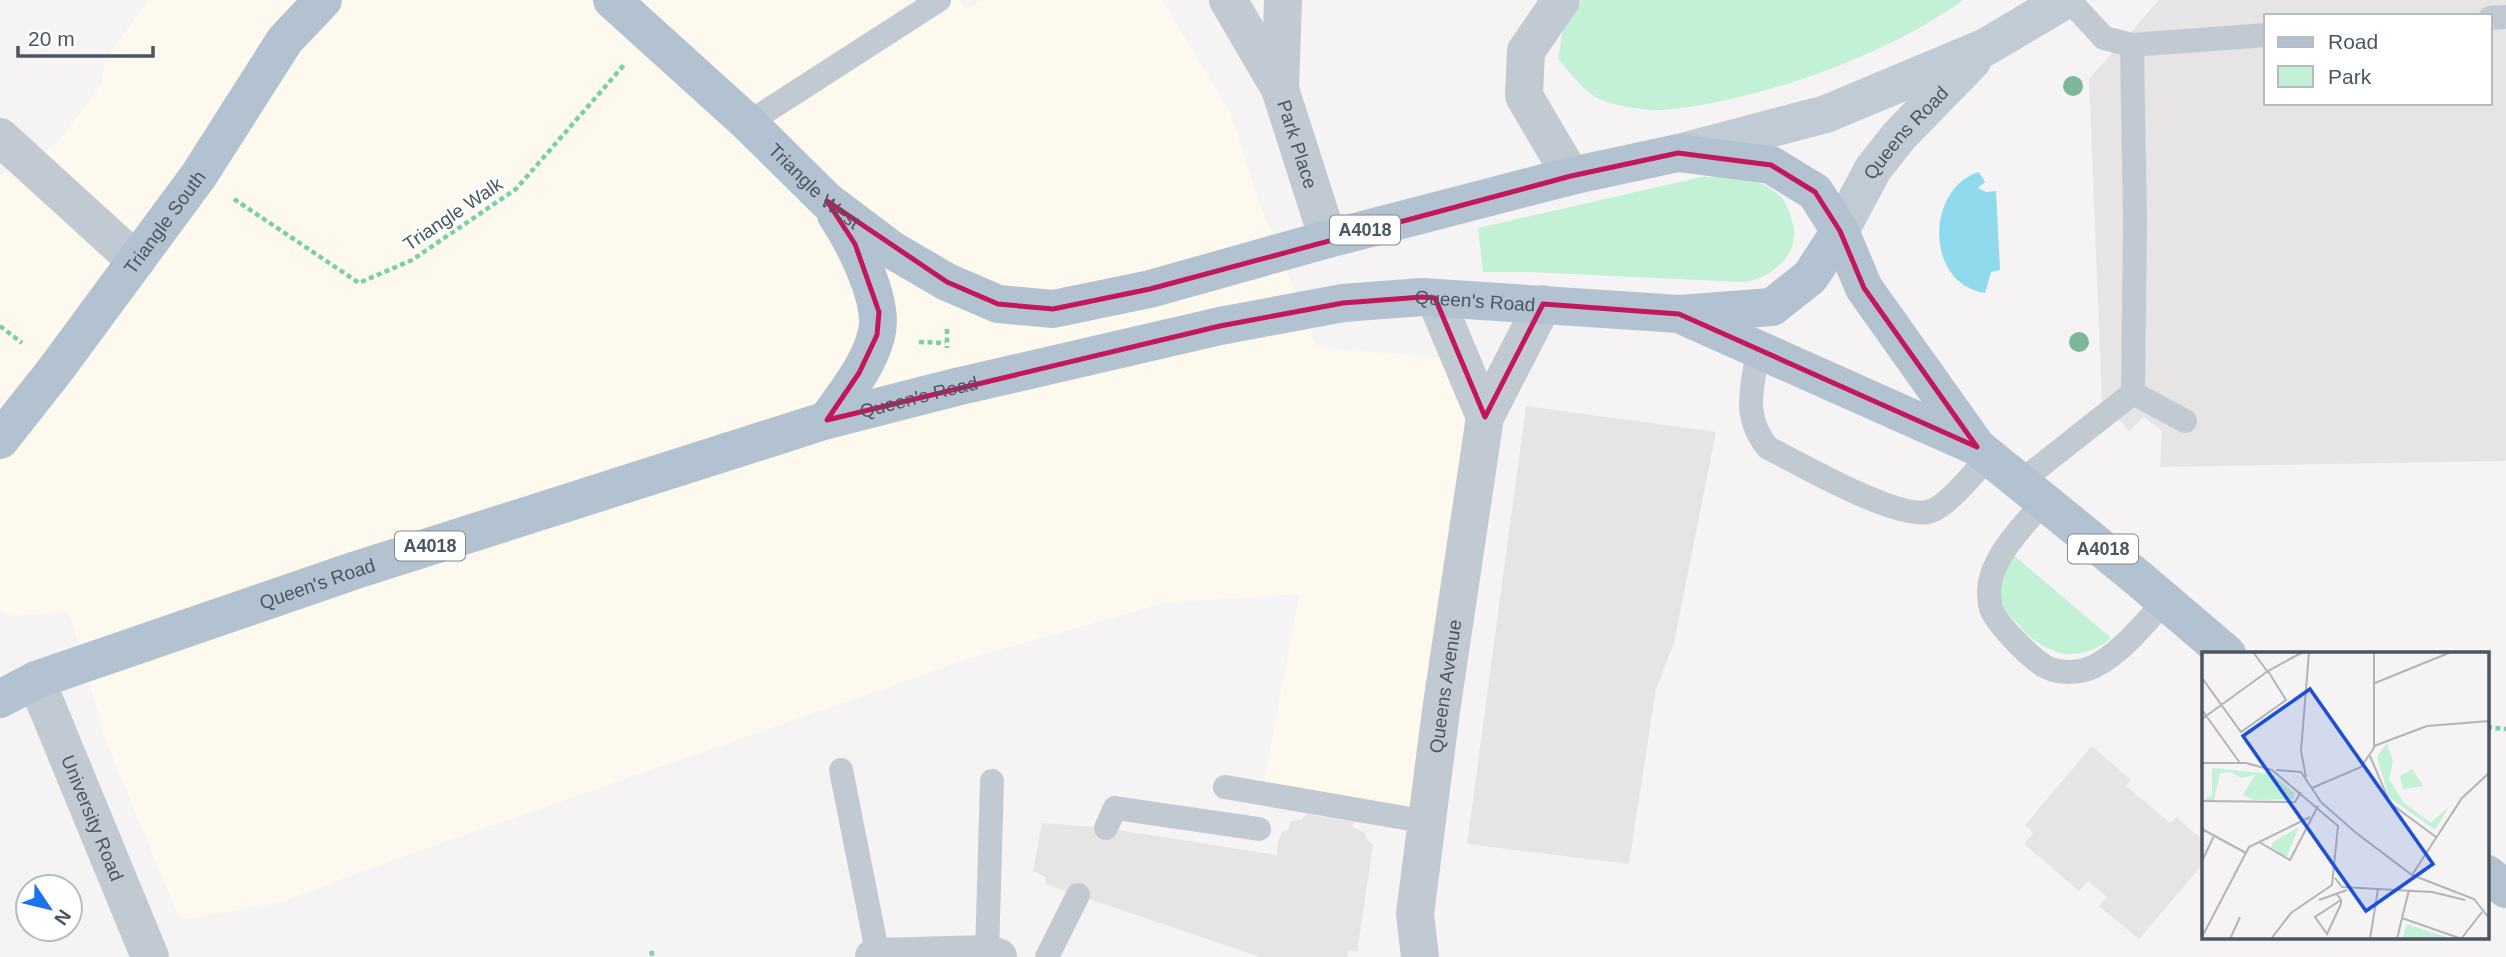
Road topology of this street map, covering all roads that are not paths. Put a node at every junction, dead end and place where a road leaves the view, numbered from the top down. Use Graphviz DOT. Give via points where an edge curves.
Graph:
graph roads {
  1 [pos="306,0"];
  2 [pos="323,0"];
  3 [pos="612,0"];
  4 [pos="939,0"];
  5 [pos="1228,0"];
  6 [pos="1283,0"];
  7 [pos="1561,0"];
  8 [pos="2067,0"];
  9 [pos="2264,36"];
  10 [pos="285,40"];
  11 [pos="2132,45"];
  12 [pos="1986,47"];
  13 [pos="1280,89"];
  14 [pos="748,123"];
  15 [pos="0,137"];
  16 [pos="1678,153"];
  17 [pos="1571,176"];
  18 [pos="827,201"];
  19 [pos="1840,231"];
  20 [pos="1328,239"];
  21 [pos="136,261"];
  22 [pos="1435,298"];
  23 [pos="1544,304"];
  24 [pos="1679,314"];
  25 [pos="1758,351"];
  26 [pos="2133,393"];
  27 [pos="1485,416"];
  28 [pos="827,420"];
  29 [pos="2185,421"];
  30 [pos="0,440"];
  31 [pos="1983,452"];
  32 [pos="2032,491"];
  33 [pos="2165,601"];
  34 [pos="2225,652"];
  35 [pos="0,666"];
  36 [pos="36,680"];
  37 [pos="0,699"];
  38 [pos="841,770"];
  39 [pos="992,781"];
  40 [pos="1225,787"];
  41 [pos="1428,822"];
  42 [pos="1106,828"];
  43 [pos="1259,829"];
  44 [pos="2488,875"];
  45 [pos="2506,889"];
  46 [pos="1078,895"];
  47 [pos="876,956"];
  48 [pos="992,956"];
  49 [pos="150,957"];
  50 [pos="1047,957"];
  51 [pos="1420,957"];
  1 -- 10 [label="main road"];
  2 -- 10 [label="main road, Triangle South"];
  3 -- 14 [label="main road, Triangle West / A4018"];
  4 -- 14 [label="lane"];
  5 -- 13 [label="street, Park Place"];
  6 -- 13 [label="street, Park Place"];
  7 -- 17 [label="street" via="1526,51 1524,96"];
  8 -- 11 [label="lane" via="2104,38"];
  8 -- 12 [label="main road"];
  9 -- 11 [label="lane"];
  10 -- 21 [label="main road, Triangle South" via="199,175"];
  11 -- 26 [label="lane"];
  12 -- 16 [label="main road" via="1826,114"];
  12 -- 19 [label="main road, Queens Road" via="1899,136 1873,169"];
  13 -- 20 [label="street, Park Place"];
  14 -- 18 [label="main road, Triangle West / A4018"];
  15 -- 21 [label="street"];
  16 -- 17 [label="main road, A4018"];
  16 -- 19 [label="main road, A4018" via="1771,165 1815,192"];
  17 -- 20 [label="main road, A4018"];
  18 -- 20 [label="main road, Triangle West / A4018" via="892,250 947,282 998,304 1053,309 1150,289"];
  18 -- 28 [label="main road, A4018" via="855,244 879,312 877,335 859,373"];
  19 -- 24 [label="main road, Queen's Road / A4018" via="1811,277 1772,307"];
  19 -- 31 [label="main road, A4018" via="1864,288"];
  21 -- 30 [label="main road, Triangle South"];
  22 -- 23 [label="main road, Queen's Road / A4018"];
  22 -- 27 [label="street"];
  22 -- 28 [label="main road, Queen's Road / A4018" via="1343,303 1220,326"];
  23 -- 24 [label="main road, Queen's Road / A4018"];
  23 -- 27 [label="street"];
  24 -- 25 [label="main road, A4018"];
  25 -- 31 [label="main road, A4018"];
  25 -- 31 [label="lane" via="1749,410 1757,435 1768,448 1891,508 1930,512 1945,502"];
  26 -- 29 [label="lane"];
  26 -- 32 [label="lane"];
  27 -- 41 [label="street, Queens Avenue"];
  28 -- 36 [label="main road, Queen's Road / A4018" via="356,570"];
  31 -- 32 [label="main road, A4018"];
  32 -- 33 [label="main road, A4018"];
  32 -- 33 [label="lane" via="1995,566 1989,591 1992,611 2025,652 2048,668 2073,673 2094,667 2124,644"];
  33 -- 34 [label="main road, A4018"];
  35 -- 36 [label="main road"];
  36 -- 37 [label="main road, Queen's Road / A4018"];
  36 -- 49 [label="street, University Road"];
  38 -- 47 [label="lane"];
  39 -- 48 [label="lane"];
  40 -- 41 [label="lane"];
  41 -- 51 [label="street, Queens Avenue" via="1415,914"];
  42 -- 43 [label="lane" via="1115,808"];
  44 -- 45 [label="main road"];
  46 -- 50 [label="lane"];
  47 -- 48 [label="street"];
}
